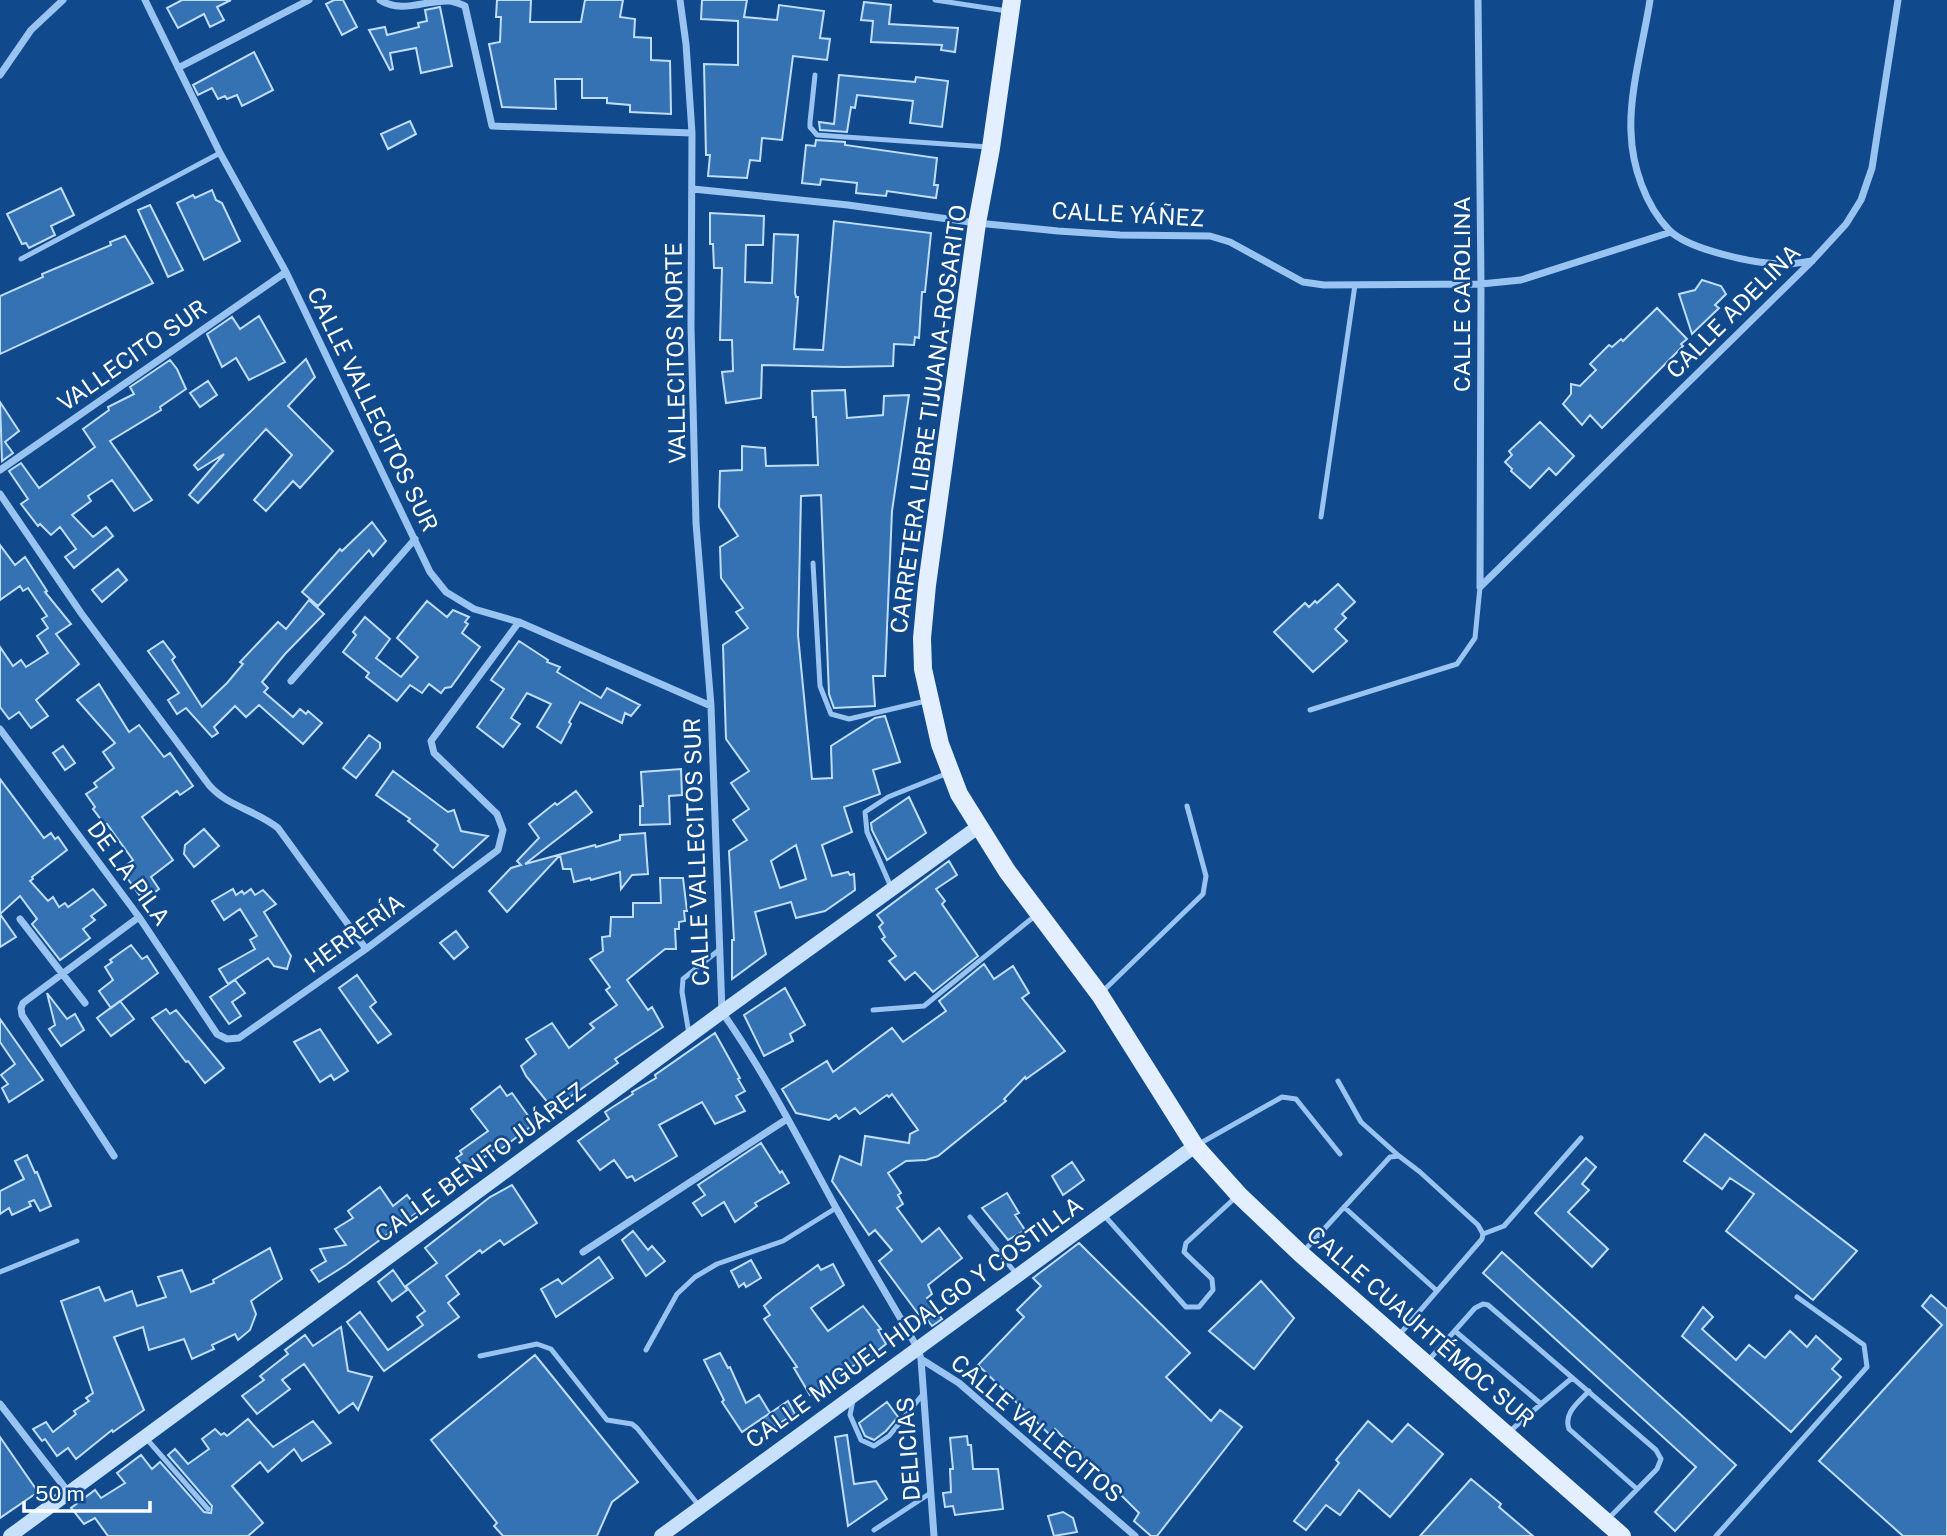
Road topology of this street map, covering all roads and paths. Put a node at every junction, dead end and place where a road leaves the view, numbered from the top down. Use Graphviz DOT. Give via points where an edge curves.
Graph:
graph roads {
  1 [pos="63,0"];
  2 [pos="145,0"];
  3 [pos="309,0"];
  4 [pos="380,0"];
  5 [pos="680,0"];
  6 [pos="935,0"];
  7 [pos="1478,0"];
  8 [pos="1650,0"];
  9 [pos="1898,0"];
  10 [pos="1011,6"];
  11 [pos="178,68"];
  12 [pos="0,75"];
  13 [pos="815,75"];
  14 [pos="692,133"];
  15 [pos="991,148"];
  16 [pos="220,153"];
  17 [pos="693,190"];
  18 [pos="977,223"];
  19 [pos="1671,232"];
  20 [pos="21,259"];
  21 [pos="1812,261"];
  22 [pos="286,272"];
  23 [pos="1481,284"];
  24 [pos="1355,285"];
  25 [pos="0,470"];
  26 [pos="0,494"];
  27 [pos="1321,517"];
  28 [pos="415,539"];
  29 [pos="813,563"];
  30 [pos="1480,587"];
  31 [pos="519,622"];
  32 [pos="290,681"];
  33 [pos="929,700"];
  34 [pos="711,706"];
  35 [pos="1310,710"];
  36 [pos="0,729"];
  37 [pos="951,772"];
  38 [pos="1187,806"];
  39 [pos="978,827"];
  40 [pos="892,889"];
  41 [pos="1038,913"];
  42 [pos="139,917"];
  43 [pos="20,919"];
  44 [pos="366,949"];
  45 [pos="719,950"];
  46 [pos="63,975"];
  47 [pos="1100,995"];
  48 [pos="85,1003"];
  49 [pos="873,1010"];
  50 [pos="722,1012"];
  51 [pos="690,1036"];
  52 [pos="227,1039"];
  53 [pos="1338,1081"];
  54 [pos="787,1119"];
  55 [pos="1581,1138"];
  56 [pos="1195,1146"];
  57 [pos="1340,1154"];
  58 [pos="114,1156"];
  59 [pos="1399,1156"];
  60 [pos="1239,1195"];
  61 [pos="1344,1207"];
  62 [pos="836,1208"];
  63 [pos="1102,1213"];
  64 [pos="970,1217"];
  65 [pos="1483,1234"];
  66 [pos="77,1241"];
  67 [pos="583,1252"];
  68 [pos="1301,1254"];
  69 [pos="0,1272"];
  70 [pos="1018,1276"];
  71 [pos="1436,1290"];
  72 [pos="1797,1297"];
  73 [pos="1455,1331"];
  74 [pos="1397,1337"];
  75 [pos="646,1350"];
  76 [pos="920,1354"];
  77 [pos="480,1356"];
  78 [pos="1426,1363"];
  79 [pos="1572,1378"];
  80 [pos="1589,1391"];
  81 [pos="923,1394"];
  82 [pos="854,1395"];
  83 [pos="0,1404"];
  84 [pos="1541,1404"];
  85 [pos="1506,1434"];
  86 [pos="145,1437"];
  87 [pos="1637,1489"];
  88 [pos="69,1493"];
  89 [pos="929,1494"];
  90 [pos="699,1507"];
  91 [pos="208,1509"];
  92 [pos="1606,1522"];
  93 [pos="874,1530"];
  94 [pos="10,1536"];
  95 [pos="661,1536"];
  96 [pos="934,1536"];
  97 [pos="1135,1536"];
  98 [pos="1622,1536"];
  99 [pos="1716,1536"];
  1 -- 12 [label="street" via="31,30"];
  2 -- 11 [label="street, CALLE VALLECITOS SUR"];
  3 -- 11 [label="street"];
  4 -- 14 [label="street" via="399,7 451,0 465,6 492,126"];
  5 -- 14 [label="street, VALLECITOS NORTE"];
  6 -- 10 [label="lane"];
  7 -- 23 [label="street, CALLE CAROLINA"];
  8 -- 19 [label="street" via="1634,97 1633,155 1652,207"];
  9 -- 21 [label="street, CALLE ADELINA" via="1872,168 1846,224"];
  10 -- 15 [label="main road, CARRETERA LIBRE TIJUANA-ROSARITO"];
  11 -- 16 [label="street, CALLE VALLECITOS SUR"];
  13 -- 15 [label="lane" via="810,127 817,135"];
  14 -- 17 [label="street, VALLECITOS NORTE"];
  15 -- 18 [label="main road, CARRETERA LIBRE TIJUANA-ROSARITO"];
  16 -- 20 [label="lane"];
  16 -- 22 [label="street, CALLE VALLECITOS SUR"];
  17 -- 18 [label="street, CALLE YÁÑEZ"];
  17 -- 34 [label="street, VALLECITOS NORTE" via="696,509"];
  18 -- 24 [label="street, CALLE YÁÑEZ" via="1120,235 1210,236 1303,282"];
  18 -- 33 [label="main road, CARRETERA LIBRE TIJUANA-ROSARITO" via="927,585 922,638"];
  19 -- 21 [label="street" via="1702,248 1749,260 1783,265"];
  19 -- 23 [label="street, CALLE YÁÑEZ" via="1521,280"];
  21 -- 30 [label="street, CALLE ADELINA"];
  22 -- 25 [label="street, VALLECITO SUR"];
  22 -- 28 [label="street, CALLE VALLECITOS SUR"];
  23 -- 24 [label="street, CALLE YÁÑEZ"];
  23 -- 30 [label="street, CALLE CAROLINA"];
  24 -- 27 [label="lane"];
  26 -- 44 [label="street" via="81,614 209,785 228,802 278,828"];
  28 -- 31 [label="street, CALLE VALLECITOS SUR" via="430,572 446,592 474,609"];
  28 -- 32 [label="street"];
  29 -- 33 [label="lane" via="820,686 831,714 849,719"];
  30 -- 35 [label="lane" via="1475,638 1457,664"];
  31 -- 34 [label="street, CALLE VALLECITOS SUR"];
  31 -- 44 [label="street, HERRERÍA" via="431,741 434,753 497,814 503,830 498,850"];
  33 -- 37 [label="main road, CARRETERA LIBRE TIJUANA-ROSARITO"];
  34 -- 45 [label="street, CALLE VALLECITOS SUR"];
  36 -- 42 [label="street, DE LA PILA"];
  37 -- 39 [label="main road, CARRETERA LIBRE TIJUANA-ROSARITO"];
  37 -- 40 [label="lane" via="888,797 865,812 867,832"];
  38 -- 47 [label="lane" via="1206,876 1203,894"];
  39 -- 40 [label="street, CALLE BENITO JUÁREZ"];
  39 -- 41 [label="main road, CARRETERA LIBRE TIJUANA-ROSARITO"];
  40 -- 50 [label="street, CALLE BENITO JUÁREZ"];
  41 -- 47 [label="main road, CARRETERA LIBRE TIJUANA-ROSARITO"];
  41 -- 49 [label="lane" via="925,1006"];
  42 -- 46 [label="street"];
  42 -- 52 [label="street, DE LA PILA" via="218,1034"];
  43 -- 46 [label="street"];
  44 -- 52 [label="street, HERRERÍA" via="239,1038"];
  45 -- 50 [label="street, CALLE VALLECITOS SUR"];
  45 -- 51 [label="lane" via="683,979"];
  46 -- 48 [label="street"];
  46 -- 58 [label="street" via="23,1003 22,1014"];
  47 -- 56 [label="main road, CARRETERA LIBRE TIJUANA-ROSARITO"];
  50 -- 51 [label="street, CALLE BENITO JUÁREZ"];
  50 -- 54 [label="street, CALLE VALLECITOS SUR"];
  51 -- 86 [label="street, CALLE BENITO JUÁREZ"];
  53 -- 59 [label="lane" via="1361,1122"];
  54 -- 62 [label="street, CALLE VALLECITOS SUR"];
  54 -- 67 [label="street"];
  55 -- 65 [label="lane" via="1503,1226"];
  56 -- 57 [label="lane" via="1282,1097 1296,1100"];
  56 -- 60 [label="main road, CALLE CUAUHTÉMOC SUR"];
  56 -- 63 [label="street, CALLE MIGUEL HIDALGO Y COSTILLA"];
  59 -- 61 [label="lane" via="1386,1159"];
  59 -- 65 [label="lane"];
  60 -- 63 [label="lane" via="1186,1242 1184,1252 1212,1279 1213,1290 1199,1307 1186,1307"];
  60 -- 68 [label="main road, CALLE CUAUHTÉMOC SUR"];
  61 -- 68 [label="lane"];
  61 -- 71 [label="lane"];
  62 -- 75 [label="lane" via="783,1241 717,1264 695,1277 677,1294"];
  62 -- 76 [label="street, CALLE VALLECITOS SUR"];
  63 -- 70 [label="street, CALLE MIGUEL HIDALGO Y COSTILLA"];
  64 -- 70 [label="lane"];
  65 -- 71 [label="lane"];
  66 -- 69 [label="lane"];
  68 -- 74 [label="main road, CALLE CUAUHTÉMOC SUR"];
  70 -- 76 [label="street, CALLE MIGUEL HIDALGO Y COSTILLA"];
  71 -- 74 [label="lane"];
  72 -- 99 [label="lane" via="1864,1345 1867,1367"];
  73 -- 78 [label="lane"];
  73 -- 79 [label="lane" via="1475,1308 1488,1305"];
  73 -- 84 [label="lane"];
  74 -- 78 [label="main road, CALLE CUAUHTÉMOC SUR"];
  76 -- 81 [label="street, DELICIAS"];
  76 -- 82 [label="street, CALLE MIGUEL HIDALGO Y COSTILLA"];
  76 -- 97 [label="street, CALLE VALLECITOS"];
  77 -- 90 [label="lane" via="537,1344 551,1349 607,1420 637,1428"];
  78 -- 85 [label="main road, CALLE CUAUHTÉMOC SUR"];
  79 -- 80 [label="lane"];
  79 -- 84 [label="lane"];
  80 -- 87 [label="lane" via="1569,1413 1569,1429"];
  80 -- 87 [label="lane" via="1660,1454 1660,1464"];
  81 -- 82 [label="lane" via="890,1436 874,1446 861,1440 850,1415"];
  81 -- 89 [label="street, DELICIAS"];
  82 -- 90 [label="street, CALLE MIGUEL HIDALGO Y COSTILLA"];
  83 -- 88 [label="street"];
  84 -- 85 [label="lane"];
  85 -- 92 [label="main road, CALLE CUAUHTÉMOC SUR"];
  86 -- 88 [label="street, CALLE BENITO JUÁREZ"];
  86 -- 91 [label="lane"];
  87 -- 92 [label="lane"];
  88 -- 94 [label="street, CALLE BENITO JUÁREZ"];
  89 -- 93 [label="lane"];
  89 -- 96 [label="street, DELICIAS"];
  90 -- 95 [label="street, CALLE MIGUEL HIDALGO Y COSTILLA"];
  92 -- 98 [label="main road, CALLE CUAUHTÉMOC SUR"];
}
